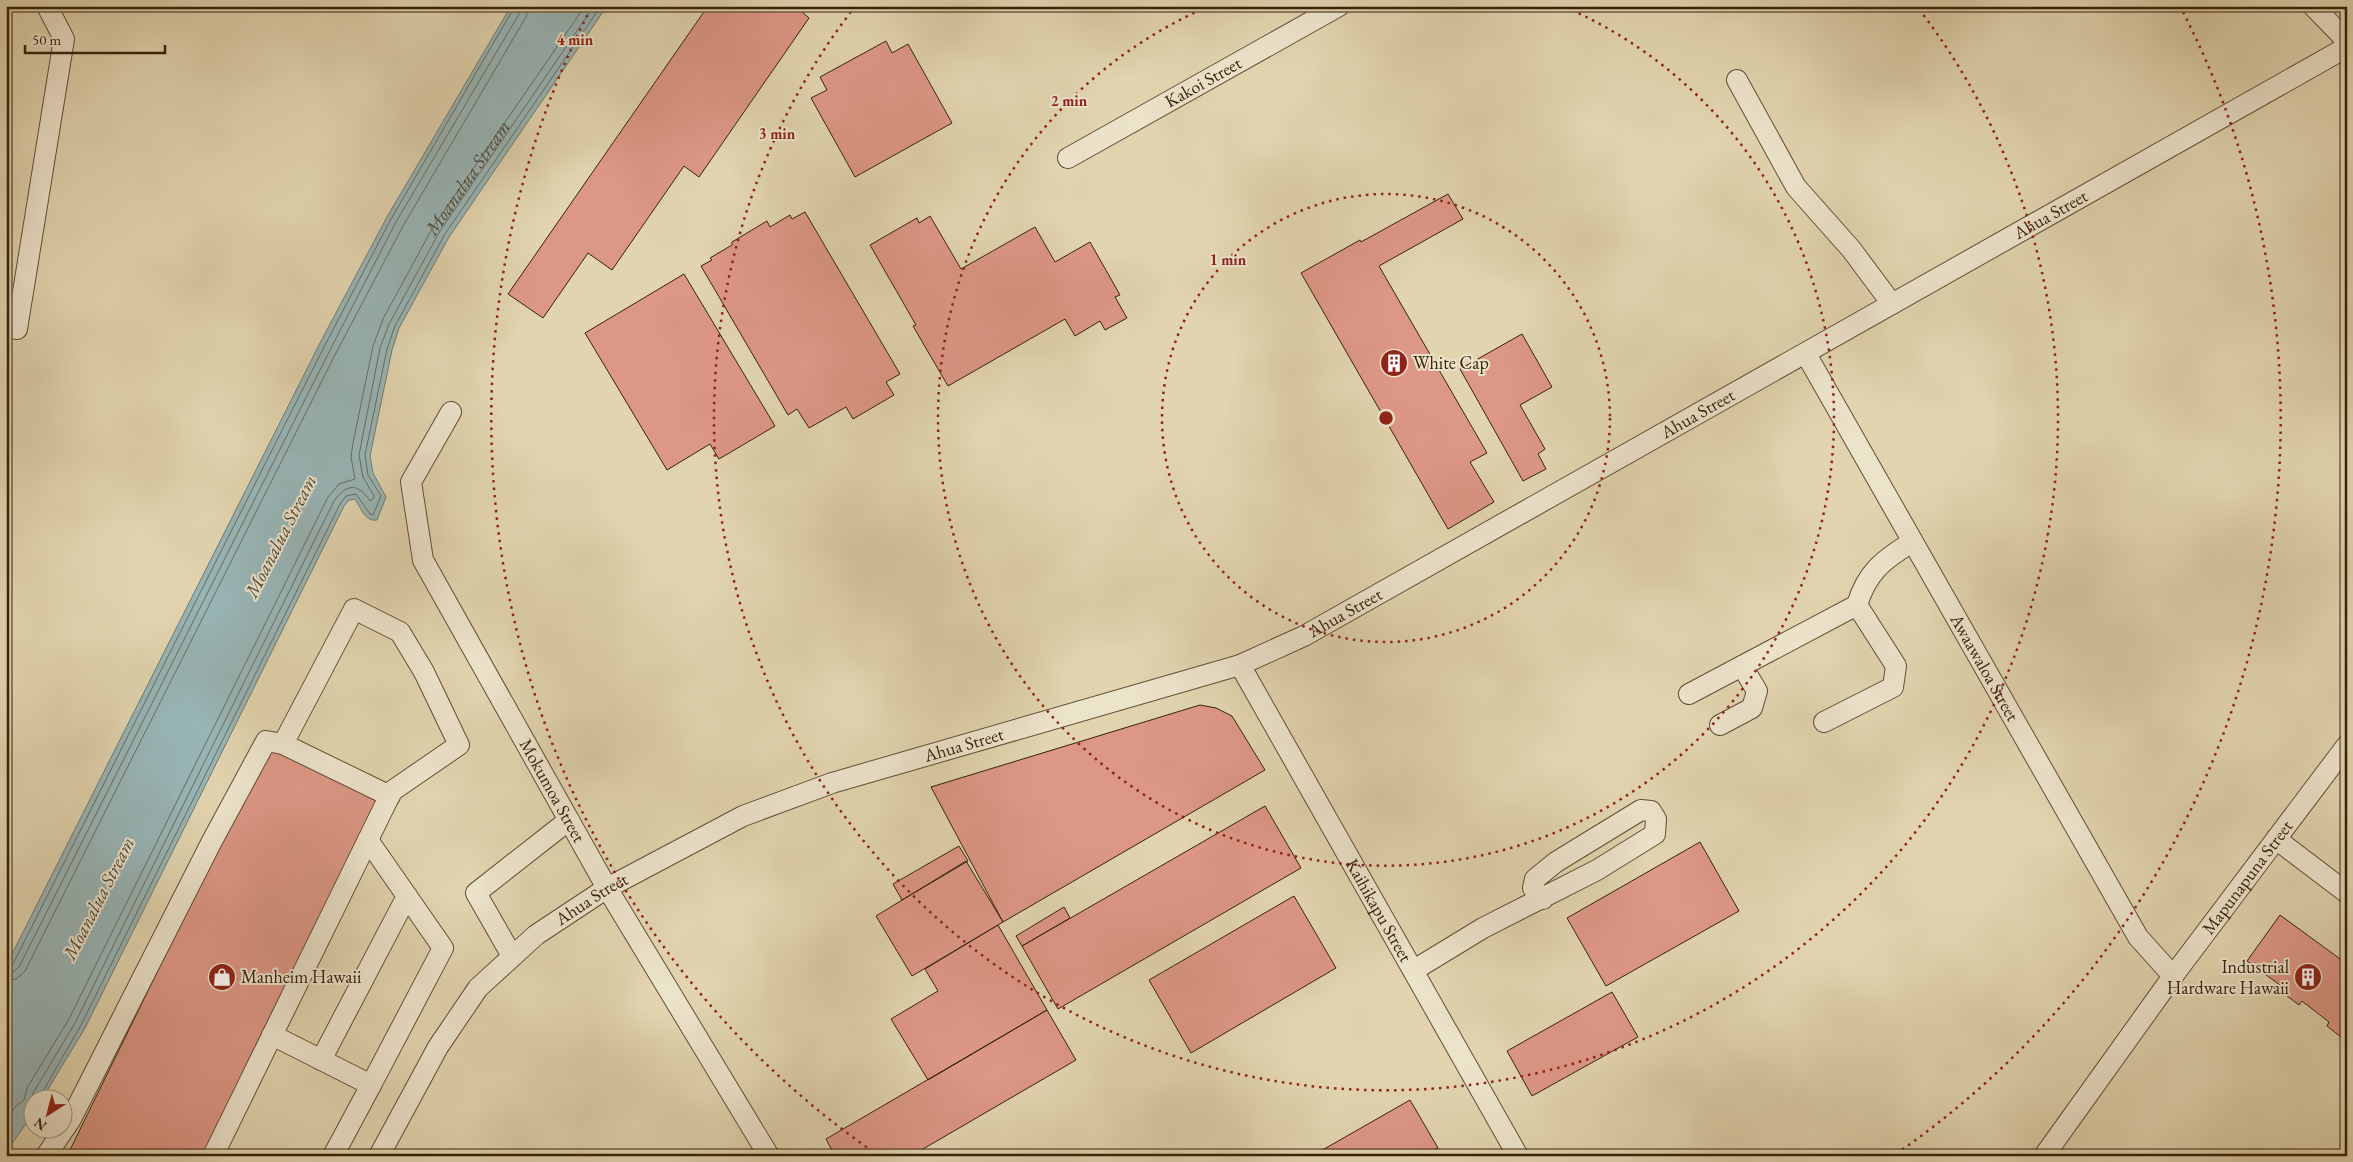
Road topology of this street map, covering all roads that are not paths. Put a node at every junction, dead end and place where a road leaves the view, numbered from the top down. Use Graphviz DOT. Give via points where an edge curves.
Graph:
graph roads {
  1 [pos="47,6"];
  2 [pos="1339,6"];
  3 [pos="2313,6"];
  4 [pos="2347,41"];
  5 [pos="2347,48"];
  6 [pos="1737,80"];
  7 [pos="1068,158"];
  8 [pos="1892,304"];
  9 [pos="6,327"];
  10 [pos="1806,354"];
  11 [pos="451,412"];
  12 [pos="1912,542"];
  13 [pos="1856,605"];
  14 [pos="1240,665"];
  15 [pos="1742,666"];
  16 [pos="1689,694"];
  17 [pos="1824,722"];
  18 [pos="1720,725"];
  19 [pos="283,744"];
  20 [pos="2347,745"];
  21 [pos="390,796"];
  22 [pos="569,820"];
  23 [pos="2276,839"];
  24 [pos="368,840"];
  25 [pos="607,888"];
  26 [pos="2347,893"];
  27 [pos="407,896"];
  28 [pos="1543,899"];
  29 [pos="512,956"];
  30 [pos="1414,970"];
  31 [pos="2173,976"];
  32 [pos="272,1034"];
  33 [pos="321,1060"];
  34 [pos="371,1085"];
  35 [pos="46,1156"];
  36 [pos="213,1156"];
  37 [pos="333,1156"];
  38 [pos="379,1156"];
  39 [pos="768,1156"];
  40 [pos="1518,1156"];
  41 [pos="2044,1156"];
  1 -- 9 [label="street" via="64,38 17,329"];
  2 -- 7 [label="street, Kakoi Street"];
  3 -- 4 [label="street"];
  5 -- 8 [label="street, Ahua Street"];
  6 -- 8 [label="street" via="1796,187 1852,249"];
  8 -- 10 [label="street, Ahua Street"];
  10 -- 12 [label="street, Awaawaloa Street"];
  10 -- 14 [label="street, Ahua Street" via="1304,636"];
  11 -- 22 [label="street, Mokumoa Street" via="411,482 423,560"];
  12 -- 13 [label="street" via="1887,557 1863,584"];
  12 -- 31 [label="street, Awaawaloa Street" via="2138,938"];
  13 -- 15 [label="street"];
  13 -- 17 [label="street" via="1896,666 1893,688"];
  14 -- 25 [label="street, Ahua Street" via="832,782 743,816"];
  14 -- 30 [label="street, Kaihikapu Street"];
  15 -- 16 [label="street"];
  15 -- 18 [label="street" via="1756,691 1752,708"];
  19 -- 21 [label="street"];
  19 -- 21 [label="street" via="354,608 388,624 400,632 424,672 460,745 392,791"];
  19 -- 35 [label="street" via="266,741 71,1118"];
  20 -- 23 [label="street, Mapunapuna Street"];
  21 -- 24 [label="street"];
  22 -- 25 [label="street, Mokumoa Street"];
  22 -- 29 [label="street" via="476,893"];
  23 -- 26 [label="street"];
  23 -- 31 [label="street, Mapunapuna Street"];
  24 -- 27 [label="street"];
  24 -- 32 [label="street"];
  25 -- 29 [label="street, Ahua Street" via="536,935"];
  25 -- 39 [label="street, Mokumoa Street"];
  27 -- 33 [label="street"];
  27 -- 34 [label="street" via="444,948"];
  28 -- 28 [label="street" via="1655,834 1656,820 1651,812 1641,810 1556,862 1535,879 1533,888"];
  28 -- 30 [label="street" via="1483,928"];
  29 -- 38 [label="street, Ahua Street" via="478,988 438,1047"];
  30 -- 40 [label="street, Kaihikapu Street"];
  31 -- 41 [label="street, Mapunapuna Street"];
  32 -- 33 [label="street"];
  32 -- 36 [label="street"];
  33 -- 34 [label="street"];
  34 -- 37 [label="street"];
}
